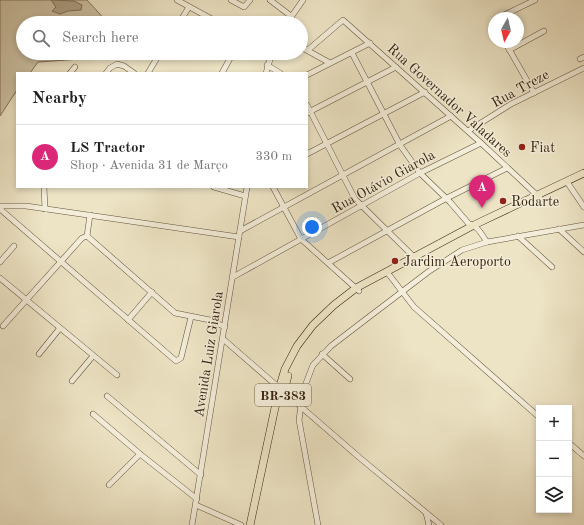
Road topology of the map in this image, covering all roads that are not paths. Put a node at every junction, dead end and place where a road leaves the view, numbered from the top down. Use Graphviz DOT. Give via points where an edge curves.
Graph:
graph roads {
  1 [pos="177,0"];
  2 [pos="231,0"];
  3 [pos="250,0"];
  4 [pos="270,0"];
  5 [pos="303,0"];
  6 [pos="535,0"];
  7 [pos="189,7"];
  8 [pos="510,12"];
  9 [pos="183,16"];
  10 [pos="205,16"];
  11 [pos="291,16"];
  12 [pos="544,31"];
  13 [pos="370,43"];
  14 [pos="308,50"];
  15 [pos="509,50"];
  16 [pos="352,53"];
  17 [pos="156,60"];
  18 [pos="229,60"];
  19 [pos="269,60"];
  20 [pos="330,63"];
  21 [pos="267,65"];
  22 [pos="75,67"];
  23 [pos="396,67"];
  24 [pos="584,68"];
  25 [pos="71,72"];
  26 [pos="107,72"];
  27 [pos="133,72"];
  28 [pos="149,72"];
  29 [pos="223,72"];
  30 [pos="266,72"];
  31 [pos="278,72"];
  32 [pos="308,74"];
  33 [pos="368,81"];
  34 [pos="425,92"];
  35 [pos="534,93"];
  36 [pos="309,113"];
  37 [pos="384,115"];
  38 [pos="451,116"];
  39 [pos="468,131"];
  40 [pos="481,143"];
  41 [pos="325,144"];
  42 [pos="400,145"];
  43 [pos="308,153"];
  44 [pos="507,168"];
  45 [pos="420,173"];
  46 [pos="584,173"];
  47 [pos="342,176"];
  48 [pos="584,178"];
  49 [pos="569,183"];
  50 [pos="44,188"];
  51 [pos="217,188"];
  52 [pos="247,188"];
  53 [pos="274,188"];
  54 [pos="245,196"];
  55 [pos="539,196"];
  56 [pos="445,198"];
  57 [pos="362,205"];
  58 [pos="0,206"];
  59 [pos="584,207"];
  60 [pos="284,208"];
  61 [pos="0,209"];
  62 [pos="45,209"];
  63 [pos="90,215"];
  64 [pos="584,225"];
  65 [pos="475,227"];
  66 [pos="559,229"];
  67 [pos="387,230"];
  68 [pos="240,231"];
  69 [pos="87,236"];
  70 [pos="518,236"];
  71 [pos="239,237"];
  72 [pos="302,239"];
  73 [pos="487,242"];
  74 [pos="14,246"];
  75 [pos="584,252"];
  76 [pos="417,259"];
  77 [pos="61,260"];
  78 [pos="0,262"];
  79 [pos="328,262"];
  80 [pos="552,267"];
  81 [pos="388,274"];
  82 [pos="233,277"];
  83 [pos="0,278"];
  84 [pos="358,290"];
  85 [pos="152,292"];
  86 [pos="401,292"];
  87 [pos="26,300"];
  88 [pos="191,317"];
  89 [pos="128,320"];
  90 [pos="2,326"];
  91 [pos="225,327"];
  92 [pos="60,328"];
  93 [pos="223,339"];
  94 [pos="39,354"];
  95 [pos="322,354"];
  96 [pos="93,356"];
  97 [pos="117,375"];
  98 [pos="350,379"];
  99 [pos="72,381"];
  100 [pos="281,390"];
  101 [pos="107,396"];
  102 [pos="300,407"];
  103 [pos="536,413"];
  104 [pos="93,414"];
  105 [pos="572,446"];
  106 [pos="268,452"];
  107 [pos="140,454"];
  108 [pos="583,455"];
  109 [pos="201,475"];
  110 [pos="110,485"];
  111 [pos="197,499"];
  112 [pos="196,505"];
  113 [pos="426,513"];
  114 [pos="192,525"];
  115 [pos="241,525"];
  116 [pos="250,525"];
  117 [pos="255,525"];
  118 [pos="318,525"];
  119 [pos="429,525"];
  120 [pos="441,525"];
  1 -- 7 [label="street"];
  2 -- 3 [label="street" via="244,7"];
  4 -- 11 [label="street"];
  5 -- 11 [label="street"];
  6 -- 8 [label="street"];
  7 -- 9 [label="street"];
  7 -- 10 [label="street"];
  12 -- 15 [label="street"];
  13 -- 14 [label="street, Rua Governador Valadares" via="343,20"];
  13 -- 16 [label="street"];
  13 -- 23 [label="street, Rua Governador Valadares"];
  14 -- 20 [label="street"];
  15 -- 35 [label="street"];
  16 -- 20 [label="street"];
  16 -- 33 [label="street"];
  17 -- 28 [label="street"];
  18 -- 29 [label="street"];
  19 -- 21 [label="street"];
  20 -- 32 [label="street"];
  21 -- 30 [label="street"];
  21 -- 31 [label="street"];
  22 -- 25 [label="street"];
  23 -- 33 [label="street"];
  23 -- 34 [label="street, Rua Governador Valadares"];
  24 -- 35 [label="street, Rua Treze"];
  26 -- 27 [label="street" via="116,64"];
  33 -- 36 [label="street"];
  33 -- 37 [label="street"];
  34 -- 37 [label="street"];
  34 -- 38 [label="street, Rua Governador Valadares"];
  35 -- 39 [label="street, Rua Treze"];
  36 -- 41 [label="street"];
  37 -- 41 [label="street"];
  37 -- 42 [label="street"];
  38 -- 39 [label="street, Rua Governador Valadares"];
  38 -- 42 [label="street"];
  39 -- 40 [label="street, Rua Governador Valadares"];
  40 -- 44 [label="street, Rua Governador Valadares"];
  40 -- 45 [label="street, Rua Otávio Giarola"];
  41 -- 43 [label="street"];
  41 -- 47 [label="street"];
  42 -- 45 [label="street"];
  42 -- 47 [label="street"];
  44 -- 55 [label="street, Rua Governador Valadares"];
  44 -- 56 [label="street"];
  45 -- 56 [label="street"];
  45 -- 57 [label="street, Rua Otávio Giarola"];
  46 -- 49 [label="main road, BR-383"];
  47 -- 57 [label="street" via="355,199"];
  47 -- 60 [label="street"];
  48 -- 49 [label="main road, BR-383"];
  49 -- 55 [label="main road, BR-383"];
  49 -- 59 [label="street"];
  50 -- 62 [label="street"];
  51 -- 54 [label="street"];
  52 -- 54 [label="street, Avenida Luiz Giarola"];
  53 -- 60 [label="street"];
  54 -- 68 [label="street, Avenida Luiz Giarola"];
  55 -- 65 [label="main road, BR-383"];
  56 -- 65 [label="street" via="468,224"];
  56 -- 67 [label="street"];
  57 -- 67 [label="street"];
  57 -- 72 [label="street, Rua Otávio Giarola"];
  58 -- 62 [label="street" via="6,204"];
  60 -- 68 [label="street"];
  60 -- 72 [label="street"];
  61 -- 77 [label="street"];
  62 -- 63 [label="street"];
  63 -- 69 [label="street"];
  63 -- 71 [label="street"];
  64 -- 66 [label="street"];
  65 -- 73 [label="street"];
  65 -- 76 [label="main road, BR-383"];
  66 -- 70 [label="street"];
  66 -- 75 [label="street"];
  67 -- 76 [label="street"];
  67 -- 79 [label="street"];
  68 -- 71 [label="street, Avenida Luiz Giarola"];
  69 -- 77 [label="street"];
  69 -- 85 [label="street"];
  70 -- 73 [label="street"];
  70 -- 80 [label="street"];
  71 -- 82 [label="street, Avenida Luiz Giarola"];
  72 -- 79 [label="street"];
  72 -- 82 [label="street, Rua Otávio Giarola"];
  73 -- 86 [label="street" via="462,250"];
  74 -- 78 [label="street"];
  76 -- 81 [label="main road, BR-383"];
  77 -- 87 [label="street"];
  77 -- 89 [label="street"];
  79 -- 84 [label="street"];
  81 -- 84 [label="main road, BR-383"];
  81 -- 86 [label="street"];
  82 -- 91 [label="street, Avenida Luiz Giarola"];
  83 -- 87 [label="street"];
  84 -- 100 [label="main road, BR-383" via="335,306 299,347"];
  85 -- 88 [label="street" via="175,313"];
  85 -- 89 [label="street"];
  86 -- 95 [label="street"];
  86 -- 103 [label="street" via="414,308"];
  87 -- 90 [label="street"];
  87 -- 92 [label="street"];
  88 -- 89 [label="street" via="181,358 176,361"];
  88 -- 91 [label="street" via="210,320"];
  91 -- 93 [label="street, Avenida Luiz Giarola"];
  92 -- 94 [label="street"];
  92 -- 96 [label="street"];
  93 -- 100 [label="street"];
  93 -- 109 [label="street, Avenida Luiz Giarola"];
  95 -- 98 [label="street"];
  95 -- 102 [label="street" via="313,365"];
  96 -- 97 [label="street"];
  96 -- 99 [label="street"];
  100 -- 102 [label="street"];
  100 -- 106 [label="main road, BR-383"];
  101 -- 109 [label="street"];
  102 -- 113 [label="street"];
  102 -- 118 [label="street"];
  104 -- 107 [label="street"];
  105 -- 108 [label="street"];
  106 -- 116 [label="main road, BR-383"];
  106 -- 117 [label="main road, BR-383"];
  107 -- 110 [label="street"];
  107 -- 111 [label="street"];
  109 -- 111 [label="street, Avenida Luiz Giarola"];
  111 -- 112 [label="street, Avenida Luiz Giarola"];
  112 -- 114 [label="street, Avenida Luiz Giarola"];
  112 -- 115 [label="street"];
  113 -- 119 [label="street"];
  113 -- 120 [label="street"];
}
